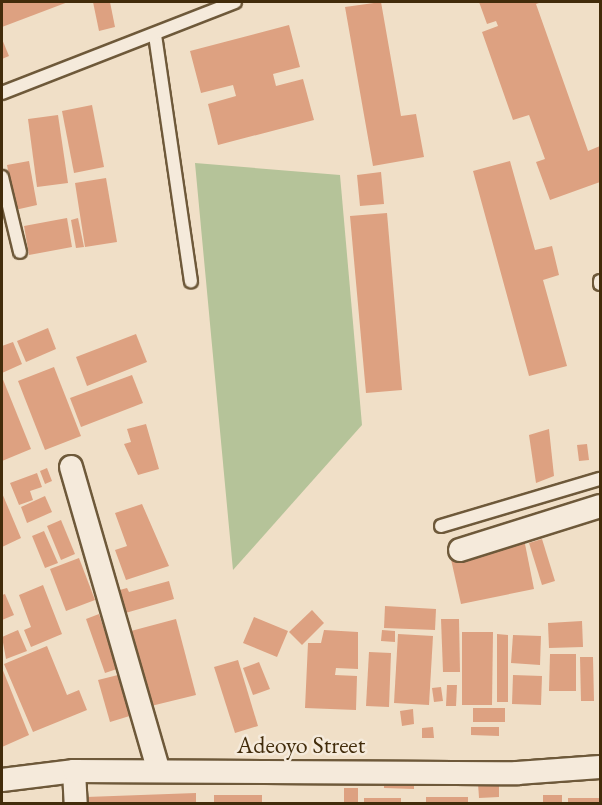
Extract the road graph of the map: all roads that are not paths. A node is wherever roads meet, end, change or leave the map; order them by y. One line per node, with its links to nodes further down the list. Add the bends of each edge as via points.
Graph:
1 (236, 2): 2 (lane)
2 (155, 35): 3 (lane); 6 (lane)
3 (2, 93)
4 (2, 177): 5 (lane)
5 (20, 252)
6 (191, 281)
7 (71, 467): 13 (street)
8 (600, 479): 10 (lane)
9 (600, 506): 11 (street)
10 (441, 526)
11 (460, 550)
12 (600, 766): 13 (street, Adeoyo Street, via 518,773)
13 (158, 769): 14 (street, Adeoyo Street)
14 (74, 771): 15 (street, Adeoyo Street); 16 (street)
15 (2, 780)
16 (76, 804)

